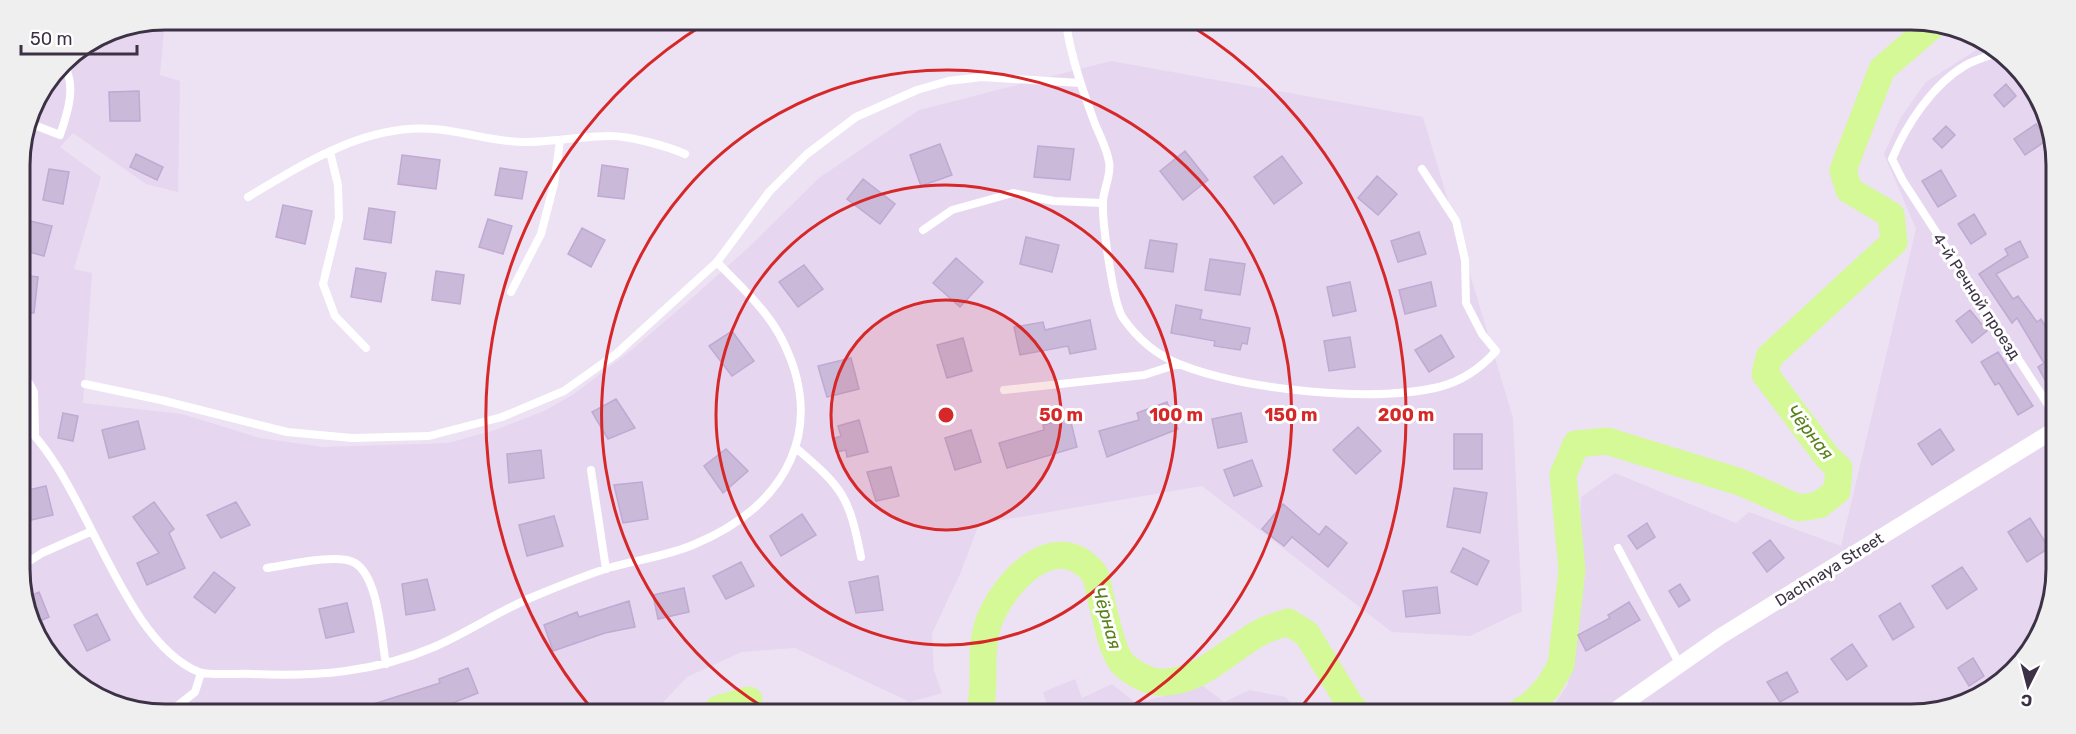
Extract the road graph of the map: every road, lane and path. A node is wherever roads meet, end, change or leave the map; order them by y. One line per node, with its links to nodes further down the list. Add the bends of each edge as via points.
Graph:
1 (1068, 30): 4 (lane)
2 (1990, 56): 20 (lane, 4-й Речной проезд, via 1965,65 1935,91 1901,137 1892,159)
3 (67, 72): 5 (lane, via 71,83 60,135)
4 (1080, 83): 11 (lane, via 1110,164); 13 (lane, via 982,77 948,81 856,117 807,154 769,192)
5 (36, 126)
6 (560, 141): 7 (lane, via 519,142 409,129 376,133); 8 (lane, via 612,136); 14 (lane, via 541,234)
7 (330, 152): 10 (lane); 15 (lane, via 338,185 339,218 323,284 335,316)
8 (686, 154)
9 (1422, 169): 16 (lane, via 1456,221 1466,260 1466,303 1496,351 1484,364 1439,387 1368,393 1288,390)
10 (248, 197)
11 (1103, 203): 12 (lane, via 1054,201 1013,193 952,210); 16 (lane, via 1121,317 1149,347)
12 (924, 230)
13 (717, 262): 17 (lane, via 616,354 564,391 501,417 429,436 352,438 287,432); 24 (lane, via 764,311 780,336 799,387)
14 (511, 292)
15 (366, 348)
16 (1178, 364): 19 (lane, via 1144,375)
17 (85, 384)
18 (30, 385): 22 (lane, via 34,392)
19 (1004, 390)
20 (2046, 402)
21 (30, 430): 22 (lane)
22 (35, 434): 26 (lane)
23 (2046, 435): 33 (street, Dachnaya Street, via 1720,636)
24 (796, 448): 28 (lane, via 834,480 854,524); 31 (lane, via 783,477 762,504 733,526 692,546)
25 (591, 470): 31 (lane)
26 (92, 531): 29 (lane); 34 (lane, via 153,635)
27 (1618, 548): 33 (lane)
28 (861, 556)
29 (30, 561)
30 (267, 568): 32 (lane, via 329,559 354,562 370,579)
31 (606, 569): 32 (lane, via 533,597 434,647)
32 (386, 664): 34 (lane, via 333,674 290,676)
33 (1680, 665): 36 (street, Dachnaya Street)
34 (201, 672): 35 (lane, via 195,692)
35 (180, 704)
36 (1624, 704)

